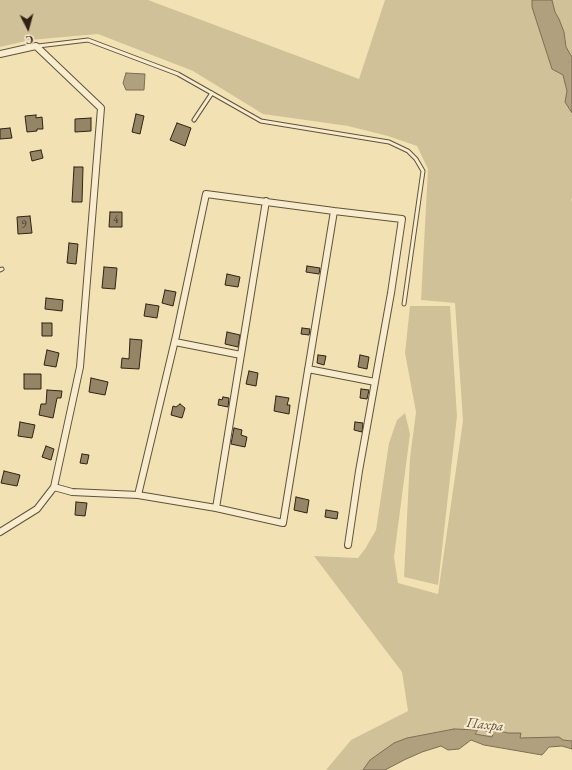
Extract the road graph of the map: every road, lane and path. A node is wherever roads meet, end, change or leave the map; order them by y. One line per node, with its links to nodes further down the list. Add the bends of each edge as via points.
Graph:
1 (36, 46): 2 (street); 3 (lane, via 88,40 178,74); 12 (street, via 101,108 80,367)
2 (0, 54)
3 (212, 94): 4 (lane); 7 (lane, via 261,121 389,142 408,151 416,159 423,171)
4 (194, 120)
5 (266, 201): 6 (street); 8 (street, via 206,194); 9 (street)
6 (334, 211): 10 (street); 11 (street, via 402,219)
7 (404, 304)
8 (174, 342): 9 (street); 13 (street)
9 (241, 355): 14 (street)
10 (308, 369): 11 (street); 14 (street, via 283,523)
11 (374, 382): 16 (street)
12 (54, 488): 13 (street, via 72,492); 15 (street, via 37,509)
13 (138, 495): 14 (street)
14 (216, 508)
15 (0, 532)
16 (348, 545)

